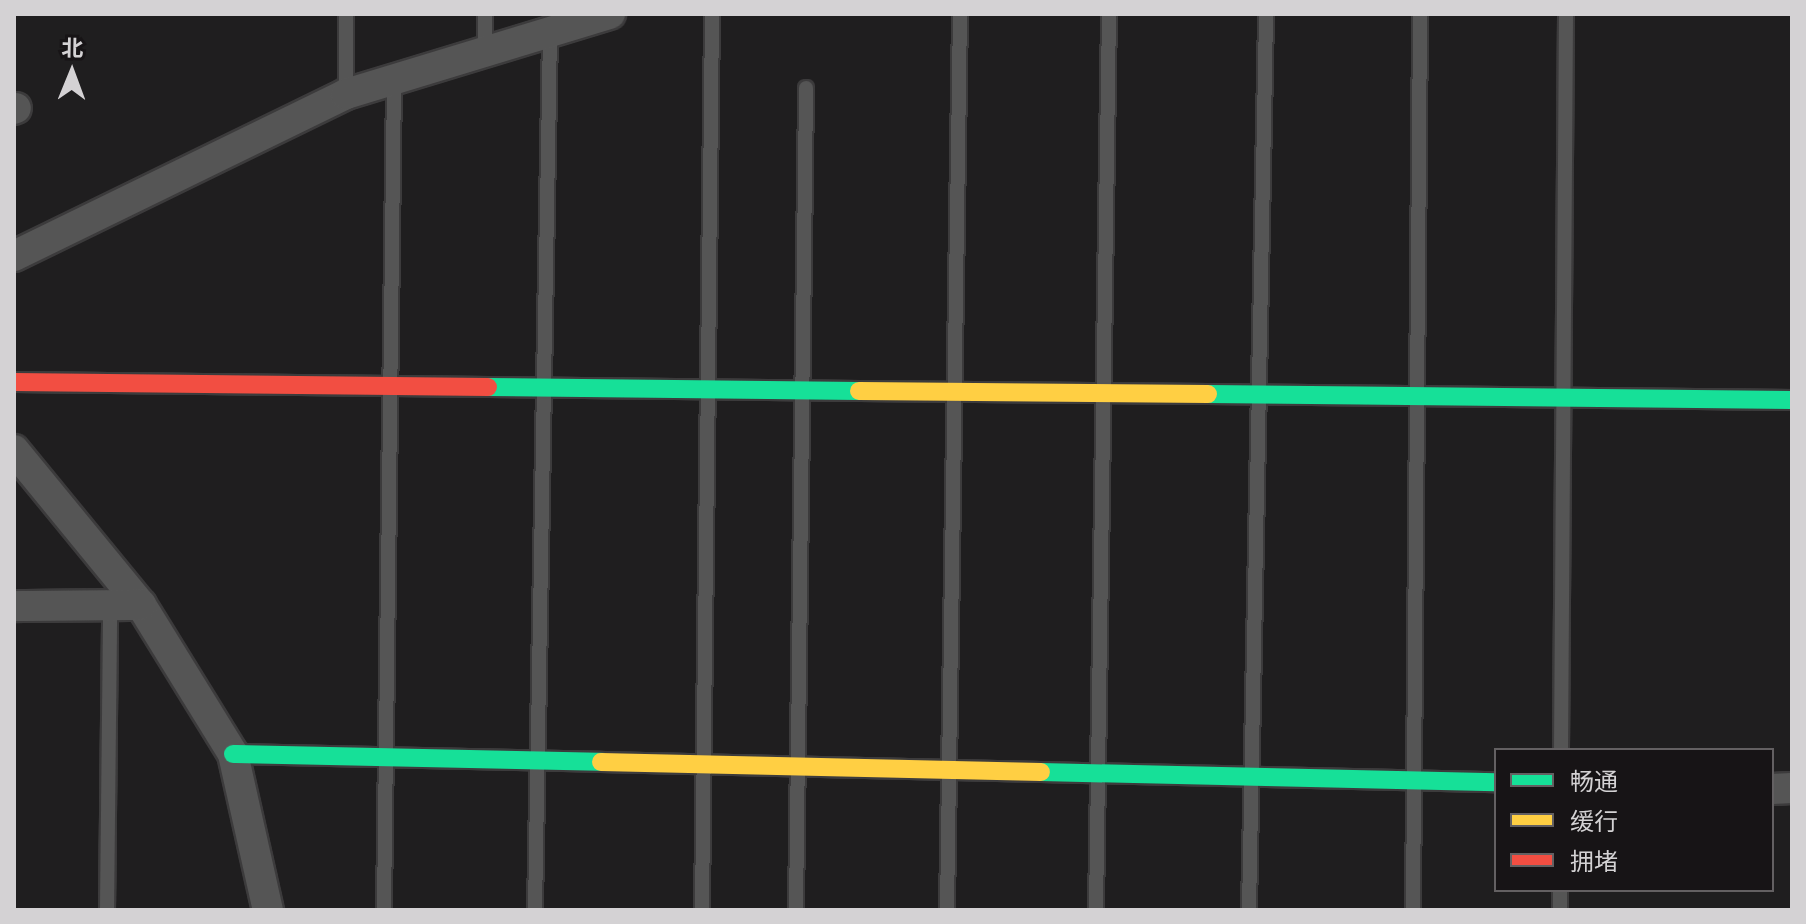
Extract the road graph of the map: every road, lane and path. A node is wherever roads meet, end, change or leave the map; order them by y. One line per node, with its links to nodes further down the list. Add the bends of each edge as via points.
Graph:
1 (346, 14): 14 (lane)
2 (485, 14): 11 (lane)
3 (712, 14): 20 (lane)
4 (960, 14): 21 (lane)
5 (1109, 14): 22 (lane)
6 (1266, 14): 23 (lane)
7 (1420, 14): 24 (lane)
8 (1566, 14): 25 (lane)
9 (599, 15): 10 (street)
10 (550, 30): 11 (street); 18 (lane)
11 (485, 49): 12 (street)
12 (394, 78): 14 (street); 17 (lane)
13 (806, 88): 19 (lane)
14 (346, 94): 15 (street)
15 (14, 256)
16 (14, 382): 17 (street)
17 (390, 389): 18 (street); 33 (lane)
18 (545, 391): 20 (street); 34 (lane)
19 (802, 393): 20 (street); 21 (street); 36 (lane)
20 (703, 394): 35 (lane)
21 (954, 394): 22 (street); 37 (lane)
22 (1103, 395): 23 (street); 38 (lane)
23 (1258, 396): 24 (street); 39 (lane)
24 (1417, 398): 25 (street); 40 (lane)
25 (1564, 399): 26 (street); 31 (lane)
26 (1792, 400)
27 (14, 450): 29 (street)
28 (110, 605): 29 (street); 30 (street); 42 (lane)
29 (141, 605): 32 (street)
30 (14, 606)
31 (1561, 748)
32 (233, 754): 33 (street); 43 (street)
33 (386, 757): 34 (street); 44 (lane)
34 (536, 760): 35 (street); 45 (lane)
35 (704, 763): 36 (street); 46 (lane)
36 (798, 764): 37 (street); 47 (lane)
37 (949, 768): 38 (street); 48 (lane)
38 (1098, 772): 39 (street); 49 (lane)
39 (1251, 776): 40 (street); 50 (lane)
40 (1414, 780): 41 (street); 51 (lane)
41 (1494, 782)
42 (107, 910)
43 (268, 910)
44 (384, 910)
45 (535, 910)
46 (702, 910)
47 (796, 910)
48 (947, 910)
49 (1096, 910)
50 (1249, 910)
51 (1413, 910)

